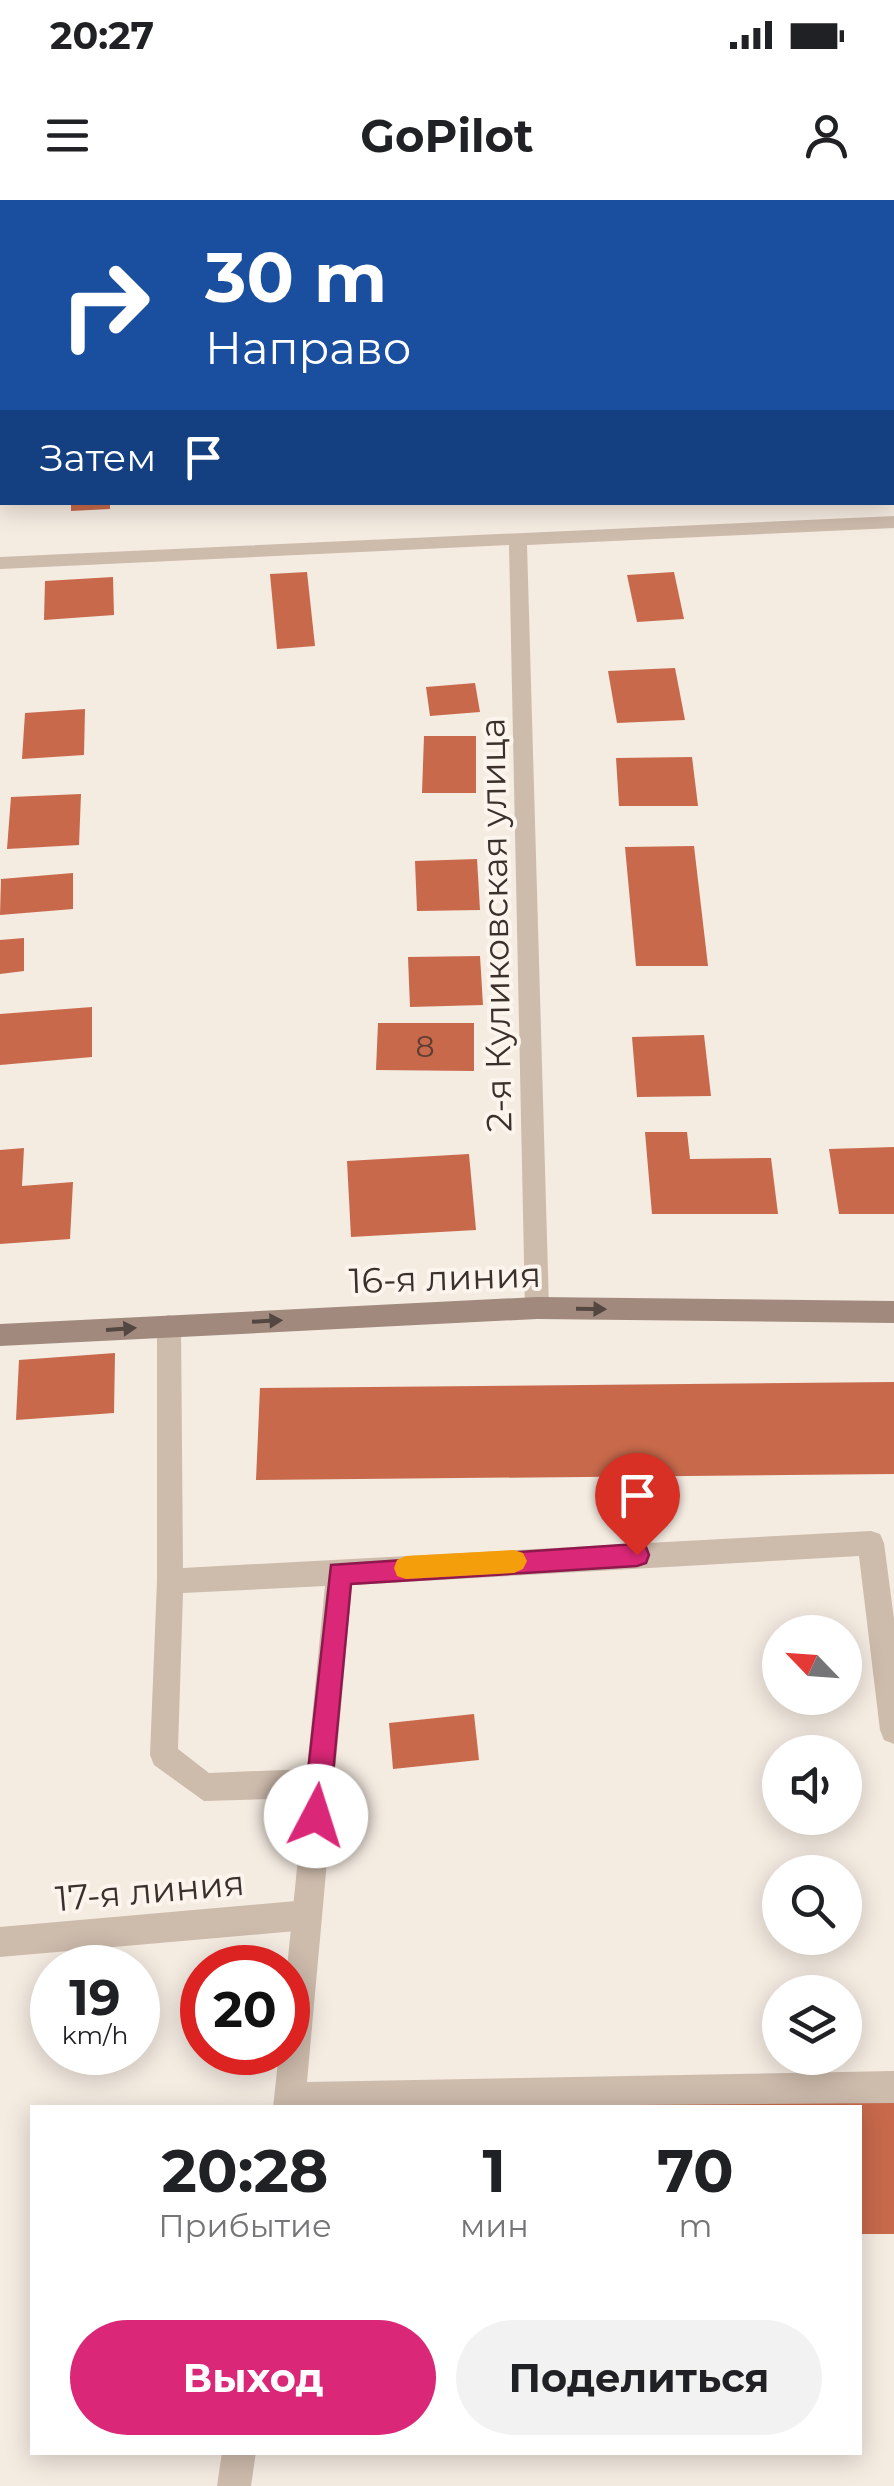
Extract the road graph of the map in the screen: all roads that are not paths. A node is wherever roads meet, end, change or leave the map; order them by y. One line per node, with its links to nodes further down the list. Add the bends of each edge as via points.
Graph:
1 (894, 522): 2 (street)
2 (518, 540): 3 (street); 4 (street, 2-я Куликовская улица)
3 (0, 563)
4 (537, 1308): 5 (street, 16-я линия, one-way to 5); 6 (street, 16-я линия, one-way to 4)
5 (894, 1312)
6 (169, 1326): 7 (street, 16-я линия, one-way to 6); 9 (street)
7 (0, 1336)
8 (340, 1573): 9 (street); 10 (street, via 871,1543); 11 (street)
9 (170, 1581): 11 (street, via 164,1755 204,1788)
10 (894, 1730)
11 (319, 1783): 12 (street)
12 (307, 1915): 13 (street, 17-я линия); 15 (street)
13 (0, 1942)
14 (894, 2086): 15 (street)
15 (290, 2103)
16 (239, 2455): 17 (street)
17 (234, 2486)

